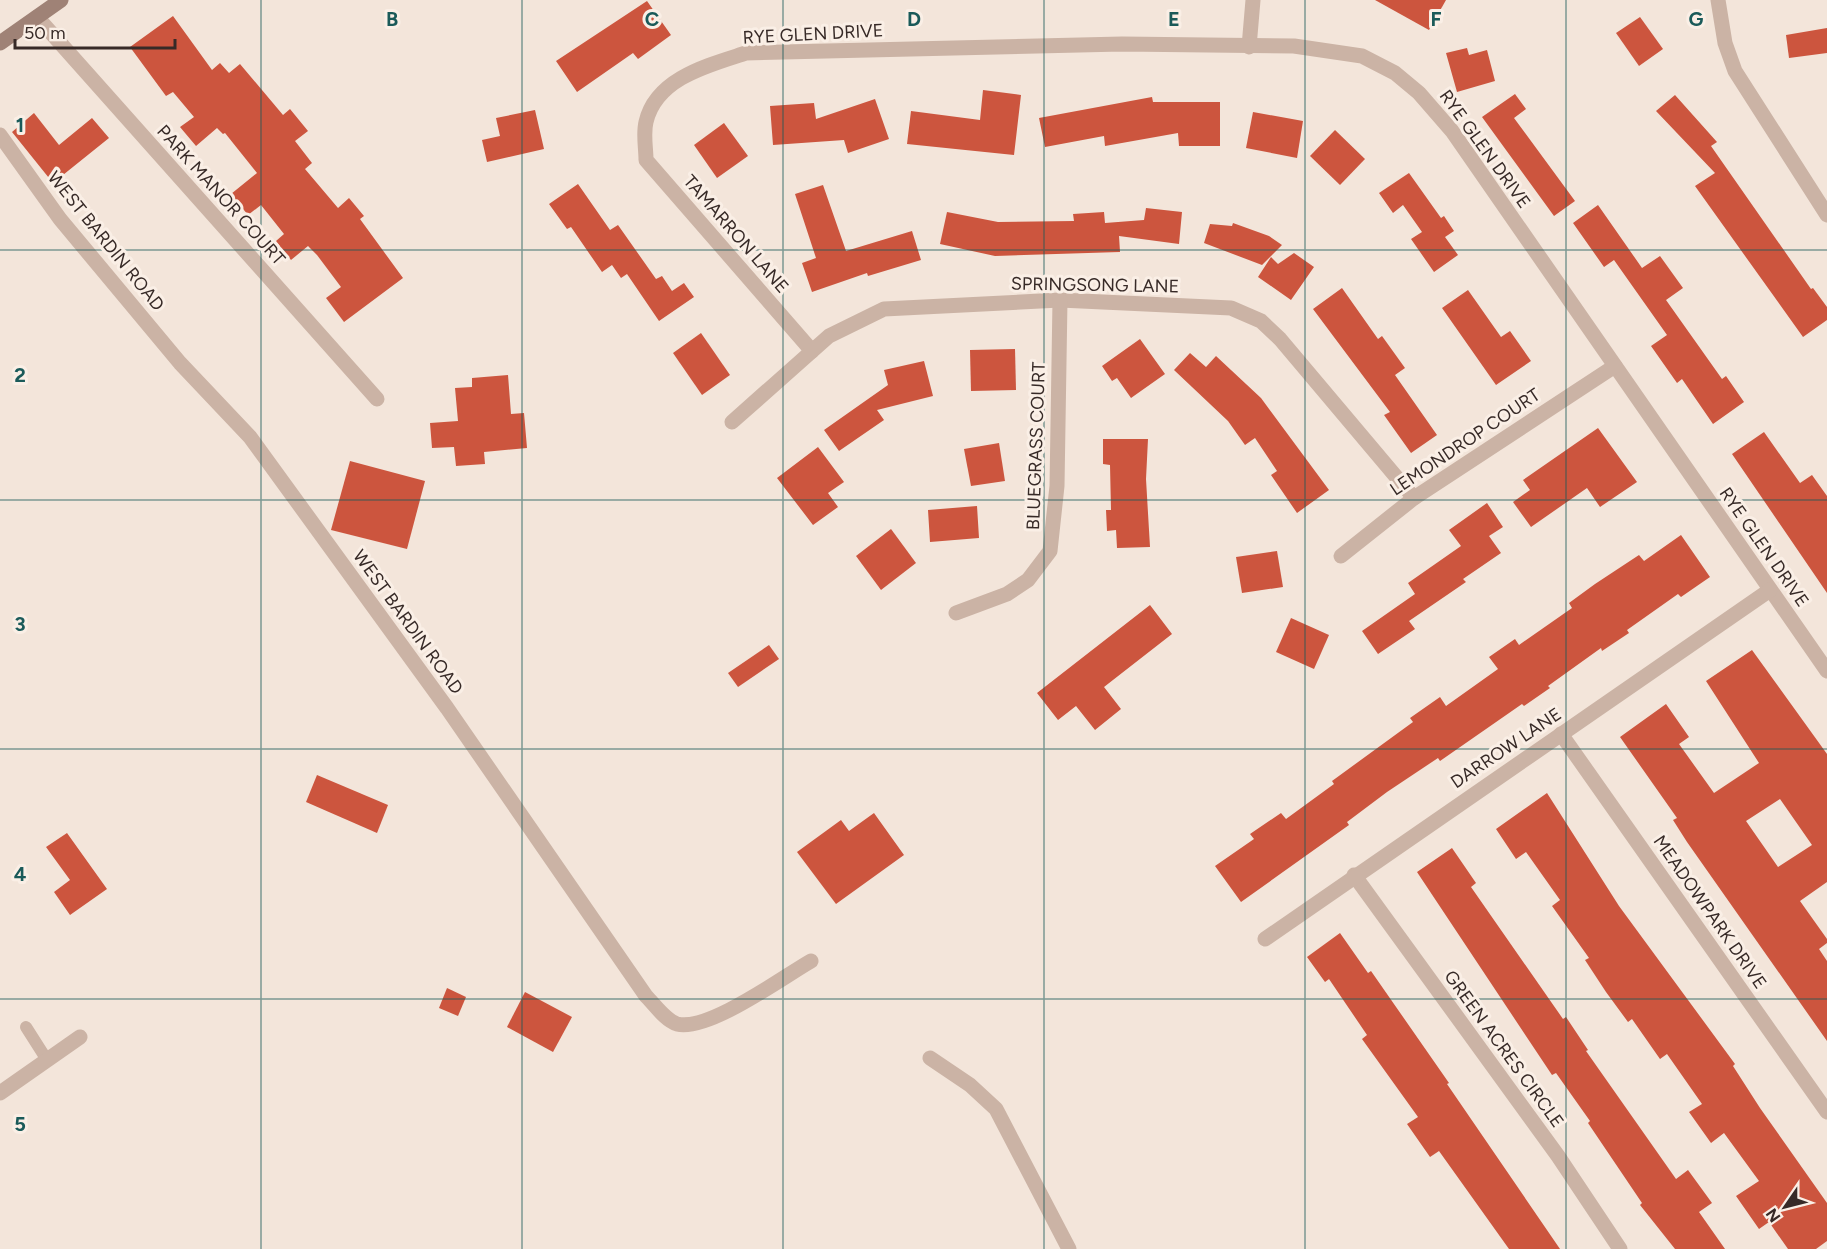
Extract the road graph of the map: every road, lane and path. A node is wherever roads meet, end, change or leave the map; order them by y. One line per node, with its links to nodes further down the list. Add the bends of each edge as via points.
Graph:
1 (61, 0): 4 (main road)
2 (1253, 0): 6 (street)
3 (1718, 0): 9 (street, via 1725,43 1735,71)
4 (37, 17): 5 (main road); 13 (street, PARK MANOR COURT)
5 (0, 44)
6 (1249, 47): 8 (street, RYE GLEN DRIVE, via 1122,45 746,53 696,69 669,88 655,103 646,122); 12 (street, RYE GLEN DRIVE, via 1294,46 1362,56 1395,73 1419,93 1452,131)
7 (0, 135): 23 (street, WEST BARDIN ROAD, via 60,219 180,363 250,438 447,708 646,996 667,1018 678,1024 694,1024 723,1014)
8 (645, 137): 11 (street, TAMARRON LANE, via 646,160)
9 (1827, 215)
10 (1060, 300): 11 (street, SPRINGSONG LANE, via 884,309 830,336); 15 (street, SPRINGSONG LANE, via 1231,308 1261,321); 18 (street, BLUEGRASS COURT, via 1057,486 1050,551 1028,580 1007,594)
11 (812, 351): 14 (street, SPRINGSONG LANE)
12 (1615, 366): 15 (street, LEMONDROP COURT); 17 (street, RYE GLEN DRIVE)
13 (377, 399)
14 (732, 422)
15 (1414, 498): 16 (street, LEMONDROP COURT)
16 (1341, 556)
17 (1770, 590): 19 (street, RYE GLEN DRIVE); 20 (street, DARROW LANE)
18 (956, 613)
19 (1827, 671)
20 (1561, 734): 21 (street, DARROW LANE); 29 (street, MEADOWPARK DRIVE)
21 (1354, 875): 22 (street, DARROW LANE); 31 (street, GREEN ACRES CIRCLE, via 1558,1156)
22 (1264, 939)
23 (811, 961)
24 (26, 1027): 27 (lane)
25 (80, 1037): 27 (street)
26 (930, 1058): 30 (street, via 970,1085 996,1109)
27 (47, 1060): 28 (street)
28 (0, 1093)
29 (1827, 1112)
30 (1070, 1249)
31 (1620, 1249)

